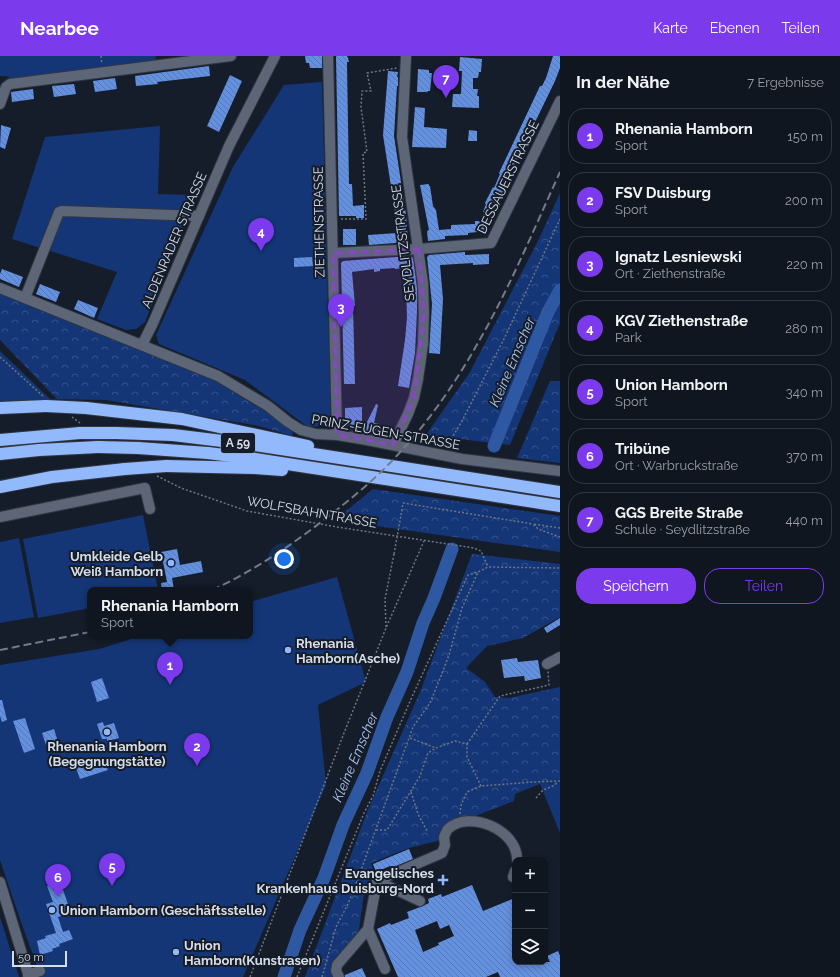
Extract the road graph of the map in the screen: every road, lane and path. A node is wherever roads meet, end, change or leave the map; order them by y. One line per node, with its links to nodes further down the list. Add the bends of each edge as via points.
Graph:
1 (232, 56): 4 (street)
2 (328, 56): 10 (street, ZIETHENSTRASSE)
3 (406, 56): 6 (street, SEYDLITZSTRASSE)
4 (216, 57): 8 (street, via 10,84 6,87)
5 (277, 57): 9 (street, ALDENRADER STRASSE, via 229,146)
6 (405, 67): 10 (path, via 367,73 371,91 362,91 361,107 367,152 363,153 366,219); 12 (street, SEYDLITZSTRASSE, via 402,137)
7 (560, 101): 12 (street, DESSAUERSTRASSE, via 491,243)
8 (0, 104)
9 (199, 216): 15 (street, via 59,212); 16 (street, ALDENRADER STRASSE)
10 (332, 220): 13 (street, ZIETHENSTRASSE)
11 (560, 220): 26 (path, via 507,334 447,445)
12 (419, 249): 13 (street); 24 (street, SEYDLITZSTRASSE, via 423,283 423,344 414,398)
13 (333, 253): 22 (street, ZIETHENSTRASSE)
14 (0, 288): 15 (street, PRINZ-EUGEN-STRASSE)
15 (25, 298): 16 (street, PRINZ-EUGEN-STRASSE)
16 (142, 344): 22 (street, PRINZ-EUGEN-STRASSE, via 218,376 268,406 301,430)
17 (0, 357): 18 (path)
18 (46, 402): 19 (highway); 27 (highway, bridge, via 182,419 298,443)
19 (0, 408)
20 (69, 415): 21 (path)
21 (81, 429): 23 (highway, A 59); 27 (highway, A 59, bridge, via 209,439)
22 (337, 435): 24 (street, PRINZ-EUGEN-STRASSE)
23 (0, 440)
24 (393, 445): 26 (street, PRINZ-EUGEN-STRASSE)
25 (0, 454): 29 (highway, A 59, bridge, via 98,447 138,448 208,453)
26 (444, 456): 28 (street, PRINZ-EUGEN-STRASSE)
27 (359, 461): 32 (highway, A 59)
28 (560, 471)
29 (347, 473): 31 (highway, bridge, via 166,466 67,475); 33 (highway, A 59)
30 (151, 474): 39 (path, WOLFSBAHNTRASSE, via 181,488 247,511)
31 (0, 487)
32 (560, 492)
33 (560, 506)
34 (150, 509): 35 (street, via 145,488)
35 (0, 517)
36 (533, 524): 37 (path); 38 (path, via 538,529); 43 (path, bridge, via 403,503 385,599)
37 (560, 528)
38 (560, 537)
39 (425, 540): 40 (path, WOLFSBAHNTRASSE, via 481,551); 43 (path)
40 (488, 567): 41 (path); 42 (path)
41 (560, 568)
42 (478, 572): 46 (path, via 462,608 433,697 416,721); 65 (path, via 468,575 443,627 380,771)
43 (386, 628): 64 (path)
44 (560, 657): 45 (street)
45 (547, 664): 47 (path, via 549,685 500,696)
46 (410, 738): 48 (path); 54 (path)
47 (467, 744): 48 (path, via 455,742); 50 (path, via 468,757)
48 (436, 748): 51 (path, via 428,754)
49 (559, 781): 50 (path); 52 (path, via 543,790)
50 (481, 786): 53 (path, via 467,792 461,805)
51 (411, 792): 54 (path, via 387,830); 55 (path)
52 (536, 798)
53 (460, 823): 56 (street, via 475,821 504,833 513,842); 57 (street, via 448,829 442,853)
54 (376, 830): 66 (path, via 348,904 336,927)
55 (427, 831)
56 (517, 857)
57 (377, 881): 59 (street); 60 (street)
58 (0, 882): 63 (street)
59 (420, 901)
60 (368, 928): 61 (street); 67 (street, via 337,965)
61 (385, 969)
62 (40, 972): 63 (street)
63 (29, 976)
64 (250, 977)
65 (297, 977)
66 (322, 977)
67 (339, 977)

